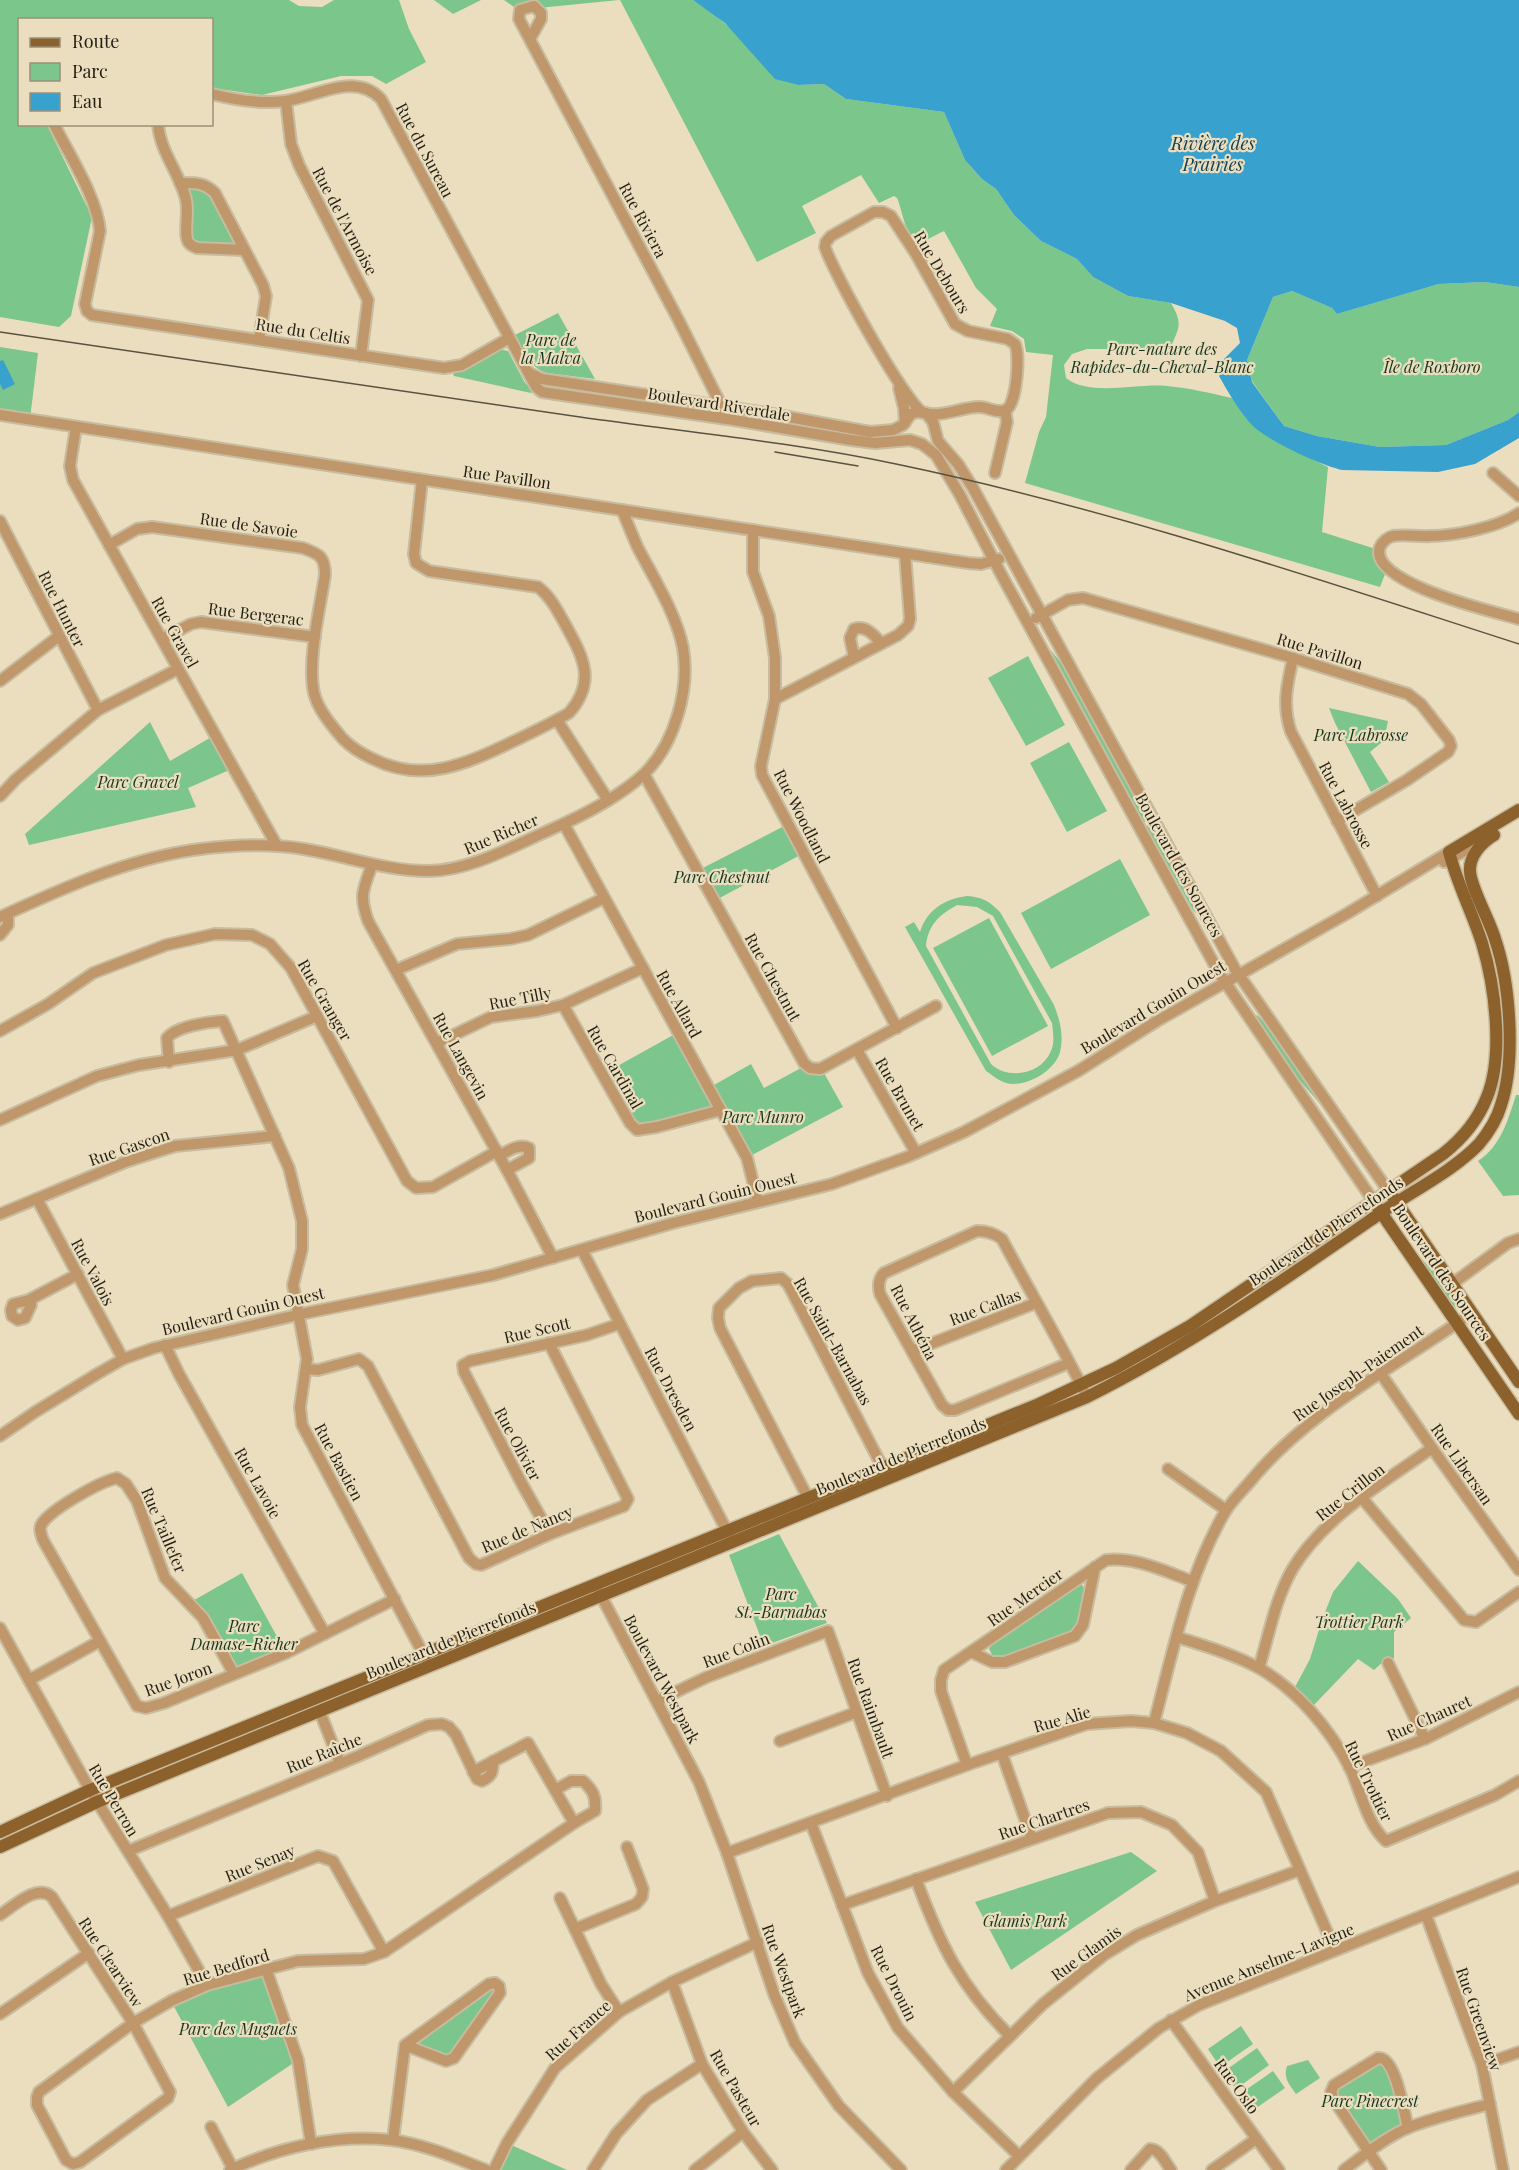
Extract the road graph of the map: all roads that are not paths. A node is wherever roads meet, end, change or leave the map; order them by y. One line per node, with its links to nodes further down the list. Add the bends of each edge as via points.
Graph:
1 (531, 39): 13 (street, Rue Riviera)
2 (213, 94): 3 (street, Rue du Sureau, via 255,102)
3 (286, 101): 8 (street, Rue du Sureau, via 333,88 360,87 381,99); 10 (street, Rue de l'Armoise, via 291,144 299,165 368,300)
4 (55, 126): 9 (street, Rue du Celtis, via 99,218 87,311 92,315)
5 (158, 126): 6 (street)
6 (180, 183): 7 (street, via 209,186); 7 (street, via 188,212 190,245)
7 (244, 250): 9 (street, via 266,296)
8 (509, 338): 10 (street, Rue du Celtis, via 451,368); 11 (street, Boulevard Riverdale)
9 (259, 340): 10 (street, Rue du Celtis)
10 (362, 356)
11 (529, 373): 13 (street, Boulevard Riverdale, via 542,379); 18 (street, Boulevard Riverdale, via 542,392)
12 (898, 383): 15 (street, Rue Debours, via 826,244 834,234 874,212 891,216 955,324 1015,344 1018,356 1014,396); 16 (street); 19 (street)
13 (721, 406): 18 (street); 19 (street, Boulevard Riverdale, via 870,432 893,430)
14 (968, 409): 15 (street); 16 (street); 21 (street)
15 (1005, 410): 24 (street, via 1007,424)
16 (924, 413): 19 (street, via 911,414); 21 (street, via 932,419)
17 (0, 415): 20 (street, Rue Pavillon)
18 (719, 418): 22 (street, Boulevard Riverdale, via 859,441)
19 (905, 422): 22 (street, via 905,432)
20 (76, 427): 25 (street, Rue Pavillon); 31 (street, Rue Gravel, via 70,466 73,480)
21 (934, 429): 22 (street, via 928,439); 33 (street, Boulevard des Sources, via 938,441 966,477)
22 (915, 441): 34 (street, Boulevard des Sources, via 942,463)
23 (1493, 472): 26 (street)
24 (995, 473)
25 (422, 480): 27 (street, Rue Pavillon); 48 (street, Rue de Savoie, via 414,554 420,567 538,587 555,606 582,655 586,672 579,701)
26 (1519, 496)
27 (622, 510): 30 (street, Rue Pavillon); 49 (street, Rue Richer, via 667,602 683,646 682,701 674,728)
28 (1519, 513): 36 (street, via 1481,528 1434,536 1392,536 1379,550 1387,569 1402,579 1443,597)
29 (0, 521): 38 (street, Rue Hunter)
30 (753, 530): 32 (street, Rue Pavillon); 46 (street, Rue Woodland, via 752,564 769,616)
31 (109, 545): 39 (street, Rue de Savoie, via 137,528 152,526 303,548 319,554 325,575); 40 (street, Rue Gravel)
32 (905, 554): 34 (street, Rue Pavillon, via 973,563); 41 (street, via 910,619 898,635)
33 (1007, 554): 34 (street, Rue Pavillon); 35 (street, Boulevard des Sources)
34 (995, 561): 37 (street, Boulevard des Sources)
35 (1042, 615): 37 (street, Rue Pavillon); 43 (street, Rue Pavillon, via 1068,600 1083,598); 66 (street, Boulevard des Sources)
36 (1519, 619)
37 (1027, 622): 67 (street, Boulevard des Sources)
38 (59, 636): 45 (street); 47 (street, Rue Hunter)
39 (315, 637): 40 (street, Rue Bergerac, via 201,622); 48 (street, Rue de Savoie, via 314,693 323,713 357,752 385,765 405,771 454,767)
40 (162, 639): 44 (street, Rue Gravel)
41 (881, 643): 42 (street); 42 (street, via 868,630 854,629 850,638)
42 (855, 657): 46 (street)
43 (1293, 658): 54 (street, Rue Labrosse, via 1285,696 1286,719); 54 (street, Rue Pavillon, via 1408,694 1421,704 1449,740 1448,752)
44 (178, 669): 47 (street); 57 (street, Rue Gravel)
45 (0, 681)
46 (775, 699): 73 (street, Rue Woodland, via 762,775)
47 (98, 710): 50 (street)
48 (557, 720): 51 (street)
49 (644, 774): 51 (street, Rue Richer); 77 (street, Rue Chestnut, via 804,1063 820,1069)
50 (0, 796)
51 (608, 800): 55 (street, Rue Richer)
52 (1519, 810): 58 (main road, Boulevard Gouin Ouest)
53 (1519, 819): 56 (main road, Boulevard Gouin Ouest)
54 (1337, 821): 60 (street, Rue Labrosse)
55 (564, 824): 59 (street, Rue Richer, via 464,866 430,871); 61 (street, Rue Allard)
56 (1484, 840): 58 (street, Boulevard Gouin Ouest); 71 (main road, Boulevard de Pierrefonds, via 1470,872 1496,940)
57 (277, 846): 59 (street, Rue Richer); 62 (street, Rue Richer, via 193,850 164,856 64,888)
58 (1450, 856): 60 (street, Boulevard Gouin Ouest, via 1422,867); 72 (main road, Boulevard de Pierrefonds, via 1485,953)
59 (372, 865): 65 (street, Rue Langevin, via 362,893 363,905)
60 (1377, 896): 66 (street, Boulevard Gouin Ouest)
61 (604, 898): 64 (street, Rue Allard); 65 (street, via 528,935 457,944)
62 (4, 915): 63 (street, Rue Richer, via 8,925)
63 (0, 935)
64 (643, 968): 68 (street, Rue Tilly); 79 (street, Rue Allard)
65 (396, 970): 75 (street, Rue Langevin)
66 (1239, 975): 67 (street, Boulevard Gouin Ouest); 85 (street, Boulevard des Sources)
67 (1226, 982): 82 (street, Boulevard Gouin Ouest, via 1078,1071); 89 (street, Boulevard des Sources)
68 (563, 1005): 75 (street, Rue Tilly, via 491,1017); 79 (street, Rue Cardinal, via 637,1130)
69 (936, 1006): 73 (street, Rue Chestnut)
70 (317, 1016): 74 (street, Rue Granger, via 291,968 270,944 252,935 215,934 166,945 93,973); 76 (street); 83 (street, Rue Granger, via 407,1181 416,1188 433,1187)
71 (1514, 1025): 72 (street); 88 (main road, Boulevard de Pierrefonds, via 1506,1088 1490,1128 1461,1159)
72 (1495, 1026): 85 (main road, Boulevard de Pierrefonds, via 1493,1078 1478,1115 1450,1149)
73 (897, 1028): 77 (street, Rue Chestnut)
74 (0, 1031)
75 (436, 1044): 83 (street, Rue Langevin)
76 (237, 1050): 78 (street); 78 (street, Rue Bastien, via 223,1021 207,1022 171,1033 167,1038); 81 (street, Rue Bastien)
77 (857, 1050): 82 (street, Rue Brunet)
78 (169, 1062): 80 (street, via 97,1076)
79 (720, 1110): 87 (street, Rue Allard, via 749,1162)
80 (0, 1120)
81 (275, 1136): 86 (street, Rue Gascon, via 175,1146); 99 (street, Rue Bastien, via 289,1168 302,1221 302,1249 293,1285)
82 (916, 1153): 87 (street, Boulevard Gouin Ouest, via 840,1182)
83 (498, 1154): 84 (street, Rue Langevin); 84 (street, via 518,1146 529,1148 529,1158)
84 (507, 1170): 93 (street, Rue Langevin)
85 (1389, 1192): 88 (main road, Boulevard des Sources); 89 (main road, Boulevard de Pierrefonds)
86 (37, 1199): 90 (street, Rue Gascon); 94 (street, Rue Valois)
87 (758, 1202): 92 (street, Boulevard Gouin Ouest)
88 (1396, 1203): 89 (main road, Boulevard de Pierrefonds); 95 (main road, Boulevard des Sources)
89 (1378, 1207): 100 (main road, Boulevard des Sources); 111 (main road, Boulevard de Pierrefonds, via 1145,1353); 112 (main road, Boulevard de Pierrefonds, via 1198,1336)
90 (0, 1214)
91 (1519, 1239): 95 (street)
92 (582, 1250): 93 (street, Boulevard Gouin Ouest); 101 (street, Rue Dresden)
93 (553, 1258): 99 (street, Boulevard Gouin Ouest, via 493,1275)
94 (78, 1274): 96 (street); 105 (street, Rue Valois)
95 (1452, 1284): 98 (main road, Boulevard des Sources)
96 (31, 1299)
97 (1036, 1303): 104 (street, Rue Callas); 104 (street, Rue Athéna, via 1002,1239 995,1233 976,1231 880,1276 880,1294); 106 (street, Rue Athéna)
98 (1472, 1313): 100 (street, Rue Joseph-Paiement); 110 (main road, Boulevard des Sources)
99 (299, 1315): 103 (street, Boulevard Gouin Ouest); 108 (street, Rue Bastien)
100 (1457, 1323): 109 (street, Rue Joseph-Paiement); 113 (main road, Boulevard des Sources)
101 (619, 1324): 102 (street, Rue Scott); 122 (street, Rue Dresden)
102 (549, 1343): 107 (street, Rue Scott); 123 (street, Rue de Nancy, via 628,1499 624,1506)
103 (165, 1345): 105 (street, Boulevard Gouin Ouest); 133 (street, Rue Lavoie)
104 (912, 1351): 106 (street, Rue Athéna, via 942,1405 951,1411)
105 (123, 1359): 114 (street, Boulevard Gouin Ouest)
106 (1070, 1363): 111 (street, Rue Athéna)
107 (463, 1365): 123 (street, Rue Olivier)
108 (306, 1370): 123 (street, Rue de Nancy, via 358,1359 369,1366 473,1562 484,1564); 130 (street, Rue Bastien, via 300,1407 304,1428)
109 (1381, 1374): 115 (street, Rue Libersan); 120 (street, Rue Joseph-Paiement, via 1290,1439)
110 (1519, 1382)
111 (1081, 1385): 112 (street, Rue Athéna); 117 (main road, Boulevard de Pierrefonds)
112 (1087, 1398): 117 (main road, Boulevard de Pierrefonds)
113 (1519, 1414)
114 (0, 1436)
115 (1431, 1448): 119 (street, Rue Crillon); 126 (street, Rue Libersan)
116 (1168, 1469): 120 (street)
117 (886, 1474): 118 (main road, Boulevard de Pierrefonds); 118 (street, Rue Saint-Barnabas, via 788,1284 781,1278 752,1281 719,1308 720,1328); 124 (main road, Boulevard de Pierrefonds)
118 (808, 1498): 122 (main road, Boulevard de Pierrefonds)
119 (1362, 1498): 129 (street, via 1464,1620 1476,1622); 140 (street, Rue Crillon, via 1337,1517 1292,1570 1277,1605)
120 (1226, 1510): 127 (street, Rue Joseph-Paiement)
121 (40, 1530): 135 (street, Rue Joron); 141 (street, Rue Taillefer, via 42,1523 64,1506 106,1481 117,1478 126,1484 142,1511 165,1578 203,1618)
122 (727, 1531): 124 (street, Rue Dresden); 128 (main road, Boulevard de Pierrefonds)
123 (550, 1534)
124 (733, 1543): 128 (main road, Boulevard de Pierrefonds)
125 (1095, 1567): 127 (street, Rue Mercier, via 1106,1560 1123,1559); 136 (street, Rue Mercier); 136 (street, via 1083,1625 1075,1636 1005,1662 992,1662)
126 (1519, 1570)
127 (1192, 1581): 134 (street, Rue Joseph-Paiement)
128 (598, 1591): 137 (main road, Boulevard de Pierrefonds); 139 (main road, Boulevard de Pierrefonds); 144 (street, Boulevard Westpark)
129 (1519, 1592)
130 (395, 1599): 133 (street, Rue Joron); 137 (street, Rue Bastien)
131 (0, 1628): 142 (street, Rue Perron)
132 (828, 1630): 144 (street, Rue Colin); 146 (street, Rue Raimbault)
133 (325, 1634): 141 (street, Rue Joron)
134 (1177, 1637): 140 (street, Rue Trottier); 147 (street, Rue Joseph-Paiement)
135 (100, 1641): 141 (street, Rue Joron, via 136,1706 146,1708 164,1703); 142 (street)
136 (971, 1652): 152 (street, Rue Mercier, via 944,1670 940,1690)
137 (424, 1654): 139 (street, Rue Bastien); 156 (main road, Boulevard de Pierrefonds)
138 (1388, 1663): 148 (street)
139 (430, 1666): 145 (main road, Boulevard de Pierrefonds)
140 (1259, 1668): 153 (street, Rue Trottier, via 1286,1687 1323,1724)
141 (234, 1674)
142 (29, 1680): 156 (street, Rue Perron)
143 (1519, 1692): 148 (street, Rue Chauret)
144 (657, 1701): 155 (street, Boulevard Westpark)
145 (320, 1712): 151 (street); 159 (main road, Boulevard de Pierrefonds)
146 (857, 1712): 149 (street); 158 (street, Rue Raimbault)
147 (1154, 1724): 150 (street, Rue Alie, via 1094,1723); 168 (street, Rue Alie, via 1186,1733 1221,1751 1266,1792)
148 (1425, 1739): 153 (street, Rue Chauret)
149 (780, 1741)
150 (1002, 1754): 152 (street, Rue Alie); 163 (street)
151 (340, 1763): 157 (street, Rue Raîche, via 428,1725 442,1724 456,1735 473,1772 528,1743); 166 (street, Rue Raîche)
152 (967, 1765): 158 (street, Rue Alie)
153 (1349, 1767): 154 (street, Rue Trottier, via 1377,1833 1386,1841)
154 (1519, 1781)
155 (701, 1787): 167 (street, Rue Westpark)
156 (90, 1790): 159 (street, Rue Perron); 162 (main road, Boulevard de Pierrefonds)
157 (555, 1790): 160 (street); 160 (street, Rue Bedford, via 571,1781 584,1781 591,1788 596,1797 595,1811)
158 (887, 1796): 161 (street, Rue Alie)
159 (97, 1802): 164 (main road, Boulevard de Pierrefonds); 166 (street, Rue Perron)
160 (574, 1823): 180 (street, Rue Bedford)
161 (812, 1823): 167 (street, Rue Alie); 173 (street, Rue Drouin)
162 (0, 1832)
163 (1032, 1839): 170 (street, Rue Chartres); 172 (street, Rue Chartres, via 1108,1813 1141,1812 1172,1825 1198,1852)
164 (0, 1847)
165 (627, 1847): 177 (street, via 643,1889 642,1897 636,1904)
166 (128, 1851): 176 (street, Rue Perron)
167 (727, 1853): 178 (street, Rue Westpark)
168 (1300, 1870): 172 (street, Rue Glamis); 179 (street, Rue Alie)
169 (1519, 1877): 175 (street, Avenue Anselme-Lavigne)
170 (916, 1879): 173 (street, Rue Chartres); 189 (street, via 955,1967 976,1999)
171 (560, 1898): 177 (street)
172 (1215, 1901): 189 (street, Rue Glamis, via 1137,1935 1104,1956)
173 (842, 1905): 194 (street, Rue Drouin, via 868,1973 898,2028)
174 (0, 1915): 181 (street, Rue Clearview, via 34,1894 47,1893)
175 (1426, 1915): 179 (street, Avenue Anselme-Lavigne); 193 (street, Rue Greenview)
176 (168, 1916): 180 (street, Rue Senay, via 318,1856 333,1861); 184 (street, Rue Perron)
177 (574, 1929): 185 (street)
178 (758, 1942): 183 (street, Rue France); 211 (street, Rue Westpark, via 795,2043 839,2106)
179 (1335, 1950): 187 (street, Avenue Anselme-Lavigne)
180 (384, 1952): 182 (street, Rue Bedford, via 364,1959 298,1961)
181 (89, 1953): 186 (street); 188 (street, Rue Clearview)
182 (266, 1969): 184 (street, Rue Bedford); 202 (street, via 298,2060)
183 (672, 1982): 185 (street, Rue France); 192 (street, Rue Pasteur)
184 (207, 1985): 188 (street, Rue Bedford)
185 (619, 2012): 207 (street, Rue France, via 555,2068)
186 (0, 2013)
187 (1171, 2020): 200 (street, Rue Oslo); 204 (street, Avenue Anselme-Lavigne, via 1095,2079)
188 (133, 2023): 195 (street, Rue Clearview, via 167,2084); 195 (street, Rue Bedford, via 39,2092 37,2105 66,2160 73,2164)
189 (1010, 2036): 194 (street, Rue Glamis)
190 (405, 2045): 190 (street, via 489,1984 499,1986 500,1993 454,2058 446,2061); 201 (street)
191 (1519, 2052): 193 (street)
192 (702, 2064): 199 (street, Rue Pasteur); 208 (street, via 647,2100 616,2134)
193 (1482, 2065): 196 (street, Rue Greenview)
194 (953, 2092): 204 (street, Rue Drouin)
195 (168, 2098)
196 (1490, 2104): 198 (street); 219 (street, Rue Greenview)
197 (211, 2127): 205 (street)
198 (1408, 2128): 203 (street); 203 (street, via 1393,2070 1387,2060 1378,2058 1334,2085 1331,2092)
199 (743, 2132): 209 (street); 210 (street, Rue Pasteur)
200 (1256, 2139): 215 (street); 216 (street, Rue Oslo)
201 (393, 2140): 202 (street); 206 (street, via 445,2153)
202 (311, 2144): 205 (street, via 268,2154)
203 (1368, 2152): 217 (street); 218 (street)
204 (1018, 2155): 212 (street, Avenue Anselme-Lavigne)
205 (232, 2169)
206 (486, 2170)
207 (494, 2170)
208 (593, 2170)
209 (694, 2170)
210 (772, 2170)
211 (901, 2170)
212 (1006, 2170)
213 (1131, 2170): 214 (street, via 1154,2149)
214 (1171, 2170)
215 (1212, 2170)
216 (1279, 2170)
217 (1344, 2170)
218 (1381, 2170)
219 (1503, 2170)

